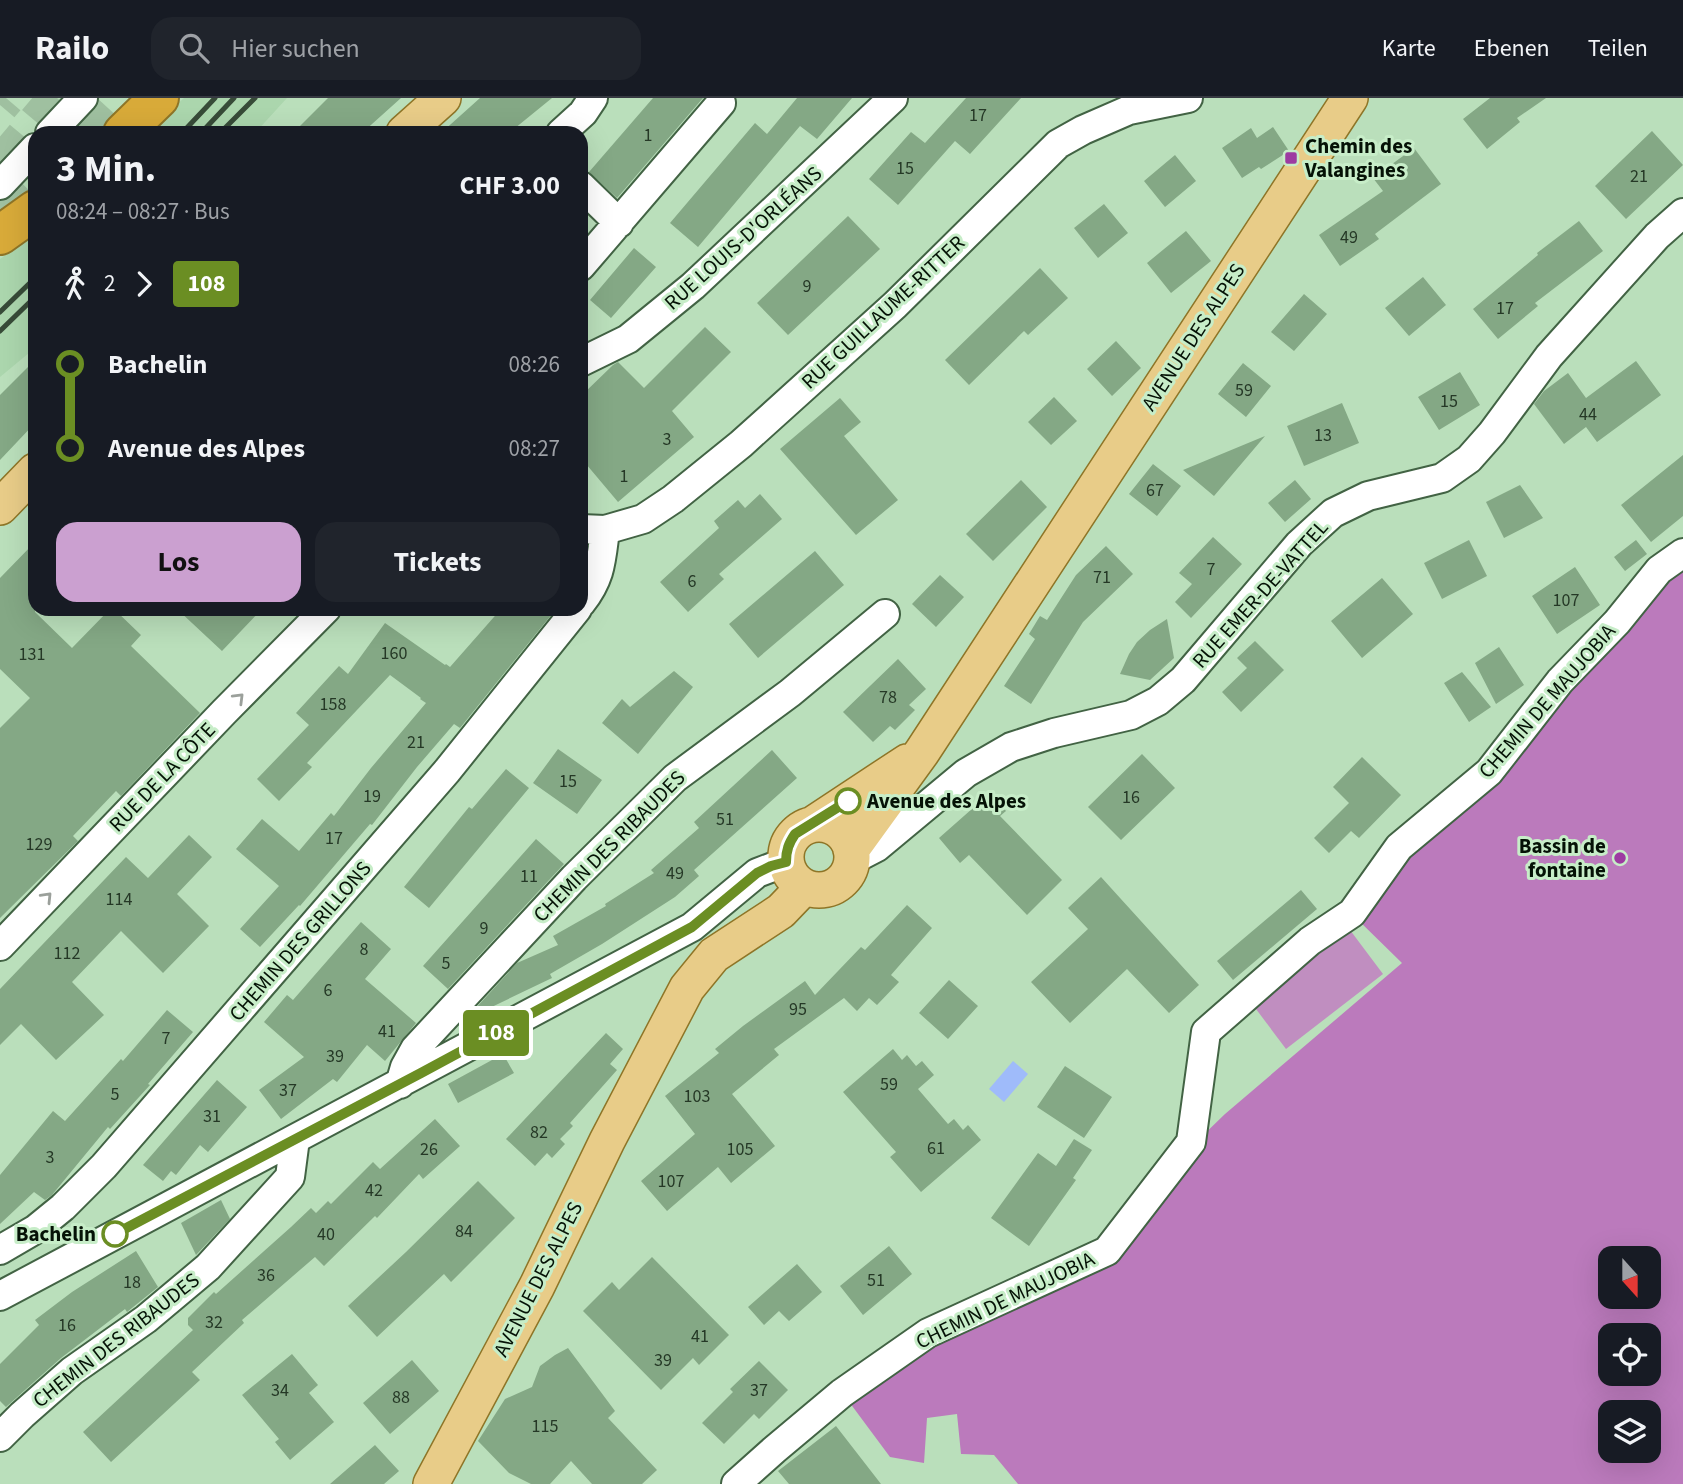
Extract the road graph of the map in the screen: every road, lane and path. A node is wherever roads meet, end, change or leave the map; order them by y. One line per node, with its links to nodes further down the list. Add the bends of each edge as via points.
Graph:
1 (83, 98): 9 (street)
2 (159, 98): 10 (highway)
3 (443, 98): 11 (main road)
4 (593, 98): 12 (street)
5 (893, 98): 23 (street, RUE LOUIS-D'ORLÉANS, via 693,286 628,339)
6 (1188, 98): 26 (street, RUE GUILLAUME-RITTER, via 1129,110 1058,144 895,304 741,444 643,519)
7 (1350, 98): 32 (main road, AVENUE DES ALPES)
8 (721, 103): 20 (street)
9 (57, 126)
10 (130, 126)
11 (412, 126)
12 (569, 126)
13 (28, 155): 14 (street)
14 (0, 185)
15 (588, 193): 20 (street)
16 (28, 197): 17 (highway)
17 (0, 207)
18 (1683, 212): 34 (street, RUE EMER-DE-VATTEL, via 1549,356 1469,459 1441,478 1368,496 1333,513 1299,544 1183,680 1158,701 1131,715 1011,747 965,773 877,847)
19 (28, 215): 21 (highway)
20 (619, 223): 22 (street)
21 (0, 235)
22 (588, 259)
23 (588, 359)
24 (28, 478): 25 (main road)
25 (0, 507)
26 (593, 530): 28 (street, via 601,566)
27 (1683, 553): 43 (street, CHEMIN DE MAUJOBIA, via 1659,570 1560,681 1489,772 1399,847 1352,913 1310,941 1206,1032 1191,1142 1107,1251 928,1333 842,1393)
28 (588, 595)
29 (885, 614): 37 (street, CHEMIN DES RIBAUDES, via 790,693 675,778 574,878 415,1049)
30 (319, 616): 36 (street, RUE DE LA CÔTE, one-way to 30)
31 (571, 616): 39 (street, CHEMIN DES GRILLONS, via 447,771 104,1166 36,1229)
32 (922, 752): 33 (main road, AVENUE DES ALPES); 34 (main road, AVENUE DES ALPES)
33 (813, 824): 34 (main road, via 841,832); 35 (main road, via 789,842 786,852)
34 (852, 855): 35 (main road, via 849,870 835,886 815,890)
35 (795, 874): 37 (street, via 771,866 757,873 692,927); 42 (main road, AVENUE DES ALPES, via 781,911 713,955 687,988)
36 (0, 946)
37 (400, 1084): 38 (street)
38 (295, 1139): 40 (street); 41 (street, CHEMIN DES RIBAUDES, via 290,1177 208,1267 146,1319 72,1371)
39 (0, 1250)
40 (0, 1296)
41 (0, 1437)
42 (431, 1484)
43 (736, 1484)

